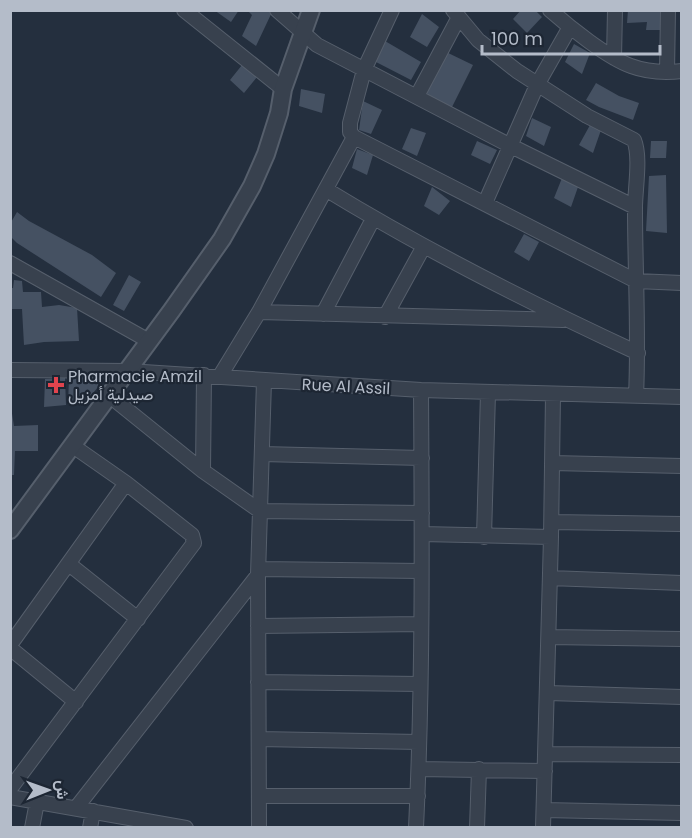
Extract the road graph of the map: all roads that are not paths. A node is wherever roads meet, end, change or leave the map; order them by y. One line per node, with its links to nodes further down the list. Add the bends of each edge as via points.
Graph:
1 (184, 10): 16 (street)
2 (277, 10): 10 (street)
3 (311, 10): 10 (street)
4 (392, 10): 12 (street)
5 (550, 10): 9 (street)
6 (615, 10): 11 (street)
7 (668, 10): 14 (street)
8 (456, 14): 15 (street, via 478,40); 17 (street)
9 (570, 27): 11 (street); 15 (street)
10 (304, 32): 12 (street, via 317,45); 16 (street)
11 (614, 58): 14 (street, via 634,68)
12 (364, 70): 17 (street); 18 (street, via 350,123)
13 (681, 71): 14 (street)
14 (667, 72)
15 (537, 85): 19 (street); 22 (street, via 634,140)
16 (283, 89): 32 (street, via 275,129 252,186 222,239)
17 (417, 96): 19 (street)
18 (354, 137): 20 (street); 21 (street)
19 (509, 145): 21 (street); 22 (street)
20 (327, 190): 23 (street); 28 (street)
21 (485, 203): 26 (street)
22 (635, 207): 26 (street)
23 (373, 219): 24 (street); 29 (street)
24 (424, 246): 30 (street); 31 (street)
25 (10, 263): 32 (street)
26 (636, 281): 27 (street); 33 (street)
27 (681, 283)
28 (259, 312): 29 (street); 37 (street)
29 (323, 314): 30 (street)
30 (385, 316): 31 (street)
31 (566, 320): 33 (street)
32 (149, 341): 35 (street)
33 (638, 353): 43 (street)
34 (10, 370): 35 (street, Rue Al Assil)
35 (128, 371): 36 (street, Rue Al Assil); 42 (street)
36 (204, 375): 37 (street, Rue Al Assil); 50 (street)
37 (220, 376): 38 (street, Rue Al Assil)
38 (264, 381): 39 (street, Rue Al Assil); 46 (street)
39 (421, 390): 40 (street, Rue Al Assil); 47 (street)
40 (488, 393): 41 (street, Rue Al Assil); 58 (street)
41 (553, 395): 43 (street, Rue Al Assil); 48 (street)
42 (110, 396): 45 (street); 50 (street)
43 (636, 396): 44 (street, Rue Al Assil)
44 (681, 397)
45 (73, 446): 51 (street); 56 (street)
46 (262, 454): 47 (street); 52 (street)
47 (422, 458): 53 (street)
48 (552, 463): 49 (street); 54 (street)
49 (681, 466)
50 (203, 471): 52 (street)
51 (126, 483): 60 (street); 65 (street, via 194,540)
52 (260, 511): 53 (street); 62 (street)
53 (422, 513): 57 (street)
54 (552, 522): 55 (street); 59 (street)
55 (681, 524)
56 (10, 530)
57 (422, 534): 58 (street); 61 (street)
58 (484, 537): 59 (street)
59 (552, 537): 63 (street)
60 (69, 564): 65 (street); 70 (street)
61 (421, 571): 62 (street); 66 (street)
62 (258, 572): 67 (street); 88 (street)
63 (550, 579): 64 (street); 68 (street)
64 (681, 583)
65 (138, 619): 75 (street)
66 (421, 624): 67 (street); 72 (street)
67 (258, 626): 71 (street)
68 (549, 637): 69 (street); 73 (street)
69 (681, 639)
70 (10, 646): 75 (street)
71 (258, 682): 72 (street); 76 (street)
72 (420, 684): 77 (street)
73 (548, 693): 74 (street); 78 (street)
74 (681, 697)
75 (76, 702): 83 (street)
76 (259, 739): 77 (street); 84 (street)
77 (419, 742): 80 (street)
78 (545, 754): 79 (street); 82 (street)
79 (681, 755)
80 (419, 769): 81 (street); 85 (street)
81 (478, 769): 82 (street); 98 (street)
82 (545, 771): 89 (street)
83 (10, 789)
84 (259, 796): 85 (street); 96 (street)
85 (418, 796): 97 (street)
86 (10, 797): 87 (street)
87 (37, 802): 88 (street); 93 (street)
88 (76, 808): 90 (street)
89 (544, 810): 91 (street); 99 (street)
90 (93, 811): 92 (street); 94 (street)
91 (681, 813)
92 (148, 824): 95 (street)
93 (32, 828)
94 (90, 828)
95 (186, 828)
96 (259, 828)
97 (416, 828)
98 (477, 828)
99 (543, 828)

